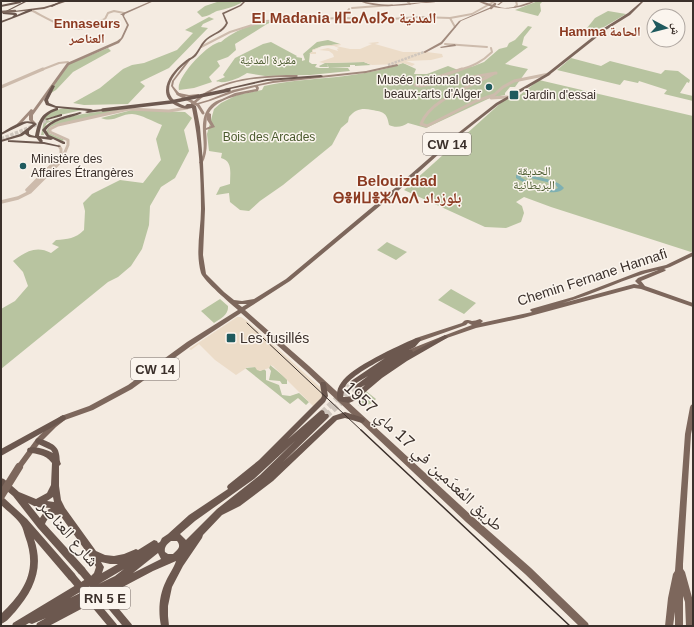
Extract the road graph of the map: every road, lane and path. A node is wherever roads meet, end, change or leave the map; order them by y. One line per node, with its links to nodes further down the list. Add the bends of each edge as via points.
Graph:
1 (23, 1): 23 (highway); 25 (highway)
2 (27, 1): 28 (highway)
3 (63, 1): 21 (highway)
4 (67, 1): 21 (main road)
5 (70, 1): 27 (main road)
6 (153, 1): 29 (main road)
7 (245, 1): 35 (main road, via 223,14 227,25)
8 (360, 1): 22 (main road)
9 (407, 1): 18 (street)
10 (438, 1): 18 (main road)
11 (478, 1): 19 (main road)
12 (495, 1): 19 (street)
13 (499, 1): 20 (main road)
14 (503, 1): 20 (main road)
15 (516, 1): 24 (street)
16 (535, 1): 24 (main road)
17 (643, 1): 52 (main road, CW 14)
18 (410, 4): 22 (main road)
19 (488, 5): 24 (main road, via 501,8); 31 (street, via 472,14)
20 (497, 5): 26 (main road, bridge)
21 (51, 6): 27 (main road)
22 (379, 6): 30 (street, via 351,9)
23 (1, 7): 25 (highway, via 11,6)
24 (516, 7)
25 (8, 8): 28 (highway)
26 (492, 8): 34 (main road, via 464,18); 37 (main road, via 463,22)
27 (32, 10): 28 (main road); 28 (main road, bridge); 29 (street, via 68,28 77,29 105,19 108,13); 32 (highway)
28 (2, 13): 32 (highway, via 16,14)
29 (124, 13): 46 (main road, via 120,16 127,27 118,42)
30 (345, 18): 31 (street); 36 (street, via 265,21 230,32)
31 (451, 18): 33 (street); 34 (street)
32 (1, 21)
33 (458, 21)
34 (455, 27): 37 (main road)
35 (204, 42): 36 (street); 40 (main road)
36 (211, 42): 40 (street)
37 (444, 43): 38 (main road); 38 (main road); 42 (main road); 43 (main road)
38 (455, 45): 39 (street)
39 (468, 46): 41 (street); 41 (street)
40 (201, 47): 45 (main road)
41 (487, 49): 44 (street, via 490,52); 44 (street, via 491,48 492,52)
42 (424, 52)
43 (429, 52)
44 (488, 57): 51 (street, via 476,64 415,85)
45 (190, 59): 49 (main road); 54 (main road)
46 (69, 62): 58 (main road); 60 (street, via 59,63); 74 (main road)
47 (397, 64): 56 (main road, via 366,73)
48 (388, 65): 53 (main road)
49 (185, 66): 54 (main road); 63 (main road, via 173,83 173,89)
50 (496, 73): 51 (street)
51 (493, 74): 65 (street, via 438,104 423,116 421,124 427,126)
52 (549, 74): 64 (main road, CW 14); 65 (street, via 511,83 494,95)
53 (321, 76): 55 (main road); 62 (highway, via 267,80)
54 (172, 78): 67 (main road, via 166,89 168,96)
55 (264, 78): 57 (main road); 63 (main road, bridge, via 219,85 198,95)
56 (312, 78): 59 (main road); 62 (highway, via 267,81)
57 (238, 82): 62 (main road, via 216,92 222,94); 67 (main road, via 213,90)
58 (52, 86): 66 (highway, via 45,102 51,106); 72 (main road, via 31,115 30,120)
59 (256, 86): 61 (main road); 75 (main road, via 257,90 236,94 217,104 209,114 213,127)
60 (1, 87)
61 (247, 88): 62 (main road); 73 (main road, via 212,105 206,113)
62 (229, 90): 67 (main road, via 218,98); 68 (highway, bridge, via 171,102)
63 (178, 94): 73 (main road, bridge, via 198,105 203,113)
64 (507, 97): 65 (street, via 495,97); 88 (main road, CW 14, via 459,134 302,269)
65 (475, 103)
66 (65, 107): 69 (highway); 82 (highway, bridge, via 44,114 37,136 41,140)
67 (189, 107): 71 (main road); 71 (main road, طريق المُعدَمين في 17 ماي 1957); 82 (street, via 181,110 128,110 51,128 52,134 64,140)
68 (102, 109): 69 (highway); 70 (highway)
69 (91, 110): 70 (highway, via 47,120)
70 (80, 113): 80 (highway, via 47,125 44,130 46,134)
71 (196, 119): 83 (main road, طريق المُعدَمين في 17 ماي 1957)
72 (34, 123): 74 (highway); 77 (highway)
73 (204, 124): 75 (main road)
74 (18, 125): 76 (highway)
75 (204, 129): 83 (main road, via 205,150)
76 (10, 130): 78 (highway); 79 (highway, via 4,135)
77 (28, 131): 79 (highway); 80 (highway, via 27,134 30,136)
78 (1, 134)
79 (11, 139): 81 (highway); 82 (highway)
80 (57, 140): 82 (highway)
81 (1, 141)
82 (62, 144): 84 (street, via 60,156 28,190 15,197); 84 (street, via 65,156 30,192 18,198)
83 (202, 163): 89 (main road, طريق المُعدَمين في 17 ماي 1957, via 202,269 210,281)
84 (1, 200)
85 (693, 254): 86 (main road, Chemin Fernane Hannafi)
86 (668, 266): 87 (main road, via 638,281); 92 (main road, Chemin Fernane Hannafi, via 643,272 561,302)
87 (646, 288): 90 (main road, Chemin Fernane Hannafi); 92 (main road, Chemin Fernane Hannafi, via 634,286 523,316)
88 (258, 300): 89 (main road); 91 (main road, CW 14)
89 (233, 302): 91 (main road, طريق المُعدَمين في 17 ماي 1957)
90 (693, 304)
91 (242, 310): 96 (main road, طريق المُعدَمين في 17 ماي 1957); 99 (main road, CW 14, via 189,344 130,387 91,408)
92 (470, 326): 93 (main road); 94 (main road)
93 (445, 337): 95 (main road); 97 (highway, via 405,359 354,398)
94 (418, 340): 95 (highway, via 356,385); 97 (highway, via 397,348 344,382)
95 (410, 352)
96 (323, 384): 97 (main road, طريق المُعدَمين في 17 ماي 1957); 108 (highway, via 323,400)
97 (340, 399): 100 (main road, طريق المُعدَمين في 17 ماي 1957)
98 (693, 407): 121 (main road, via 688,434)
99 (63, 418): 101 (main road, CW 14); 103 (highway)
100 (362, 420): 113 (highway, via 345,415 335,418 270,479 231,509); 125 (main road, طريق المُعدَمين في 17 ماي 1957)
101 (38, 441): 102 (main road, CW 14); 104 (highway, via 55,451)
102 (30, 450): 104 (highway, via 50,454); 109 (main road, CW 14, bridge)
103 (1, 453)
104 (57, 464): 106 (highway)
105 (1, 481): 107 (highway, شارع العناصر)
106 (55, 486): 111 (highway, via 46,498); 112 (highway)
107 (16, 494): 111 (highway); 115 (highway, شارع العناصر)
108 (225, 495): 113 (highway, via 251,477 324,415 263,476); 117 (highway)
109 (1, 496)
110 (1, 500): 114 (highway, شارع العناصر)
111 (36, 503): 112 (highway)
112 (61, 508): 115 (highway, via 44,516); 119 (highway)
113 (220, 512): 116 (highway)
114 (24, 522): 123 (highway, شارع العناصر / RN 5 E, bridge); 126 (highway, via 34,552 35,566 29,584 16,605)
115 (41, 525): 131 (highway, شارع العناصر / RN 5 E, bridge)
116 (203, 528): 118 (highway); 122 (highway)
117 (163, 542): 118 (highway, via 175,536 181,539); 119 (highway, via 119,560 106,560); 120 (highway, via 161,552); 124 (highway); 127 (highway, via 114,581)
118 (182, 551): 120 (highway); 122 (highway)
119 (93, 554): 124 (highway, via 100,567 97,576)
120 (173, 558): 128 (highway)
121 (679, 564): 135 (main road); 136 (main road); 137 (main road, via 689,602)
122 (179, 567): 132 (highway, via 165,595)
123 (90, 600): 129 (highway, bridge); 130 (highway, شارع العناصر / RN 5 E, bridge)
124 (55, 603): 127 (highway)
125 (570, 611): 133 (main road); 134 (main road, طريق المُعدَمين في 17 ماي 1957)
126 (1, 620)
127 (16, 626)
128 (40, 626)
129 (107, 626)
130 (113, 626)
131 (128, 626)
132 (165, 626)
133 (580, 626)
134 (585, 626)
135 (669, 626)
136 (679, 626)
137 (690, 626)

